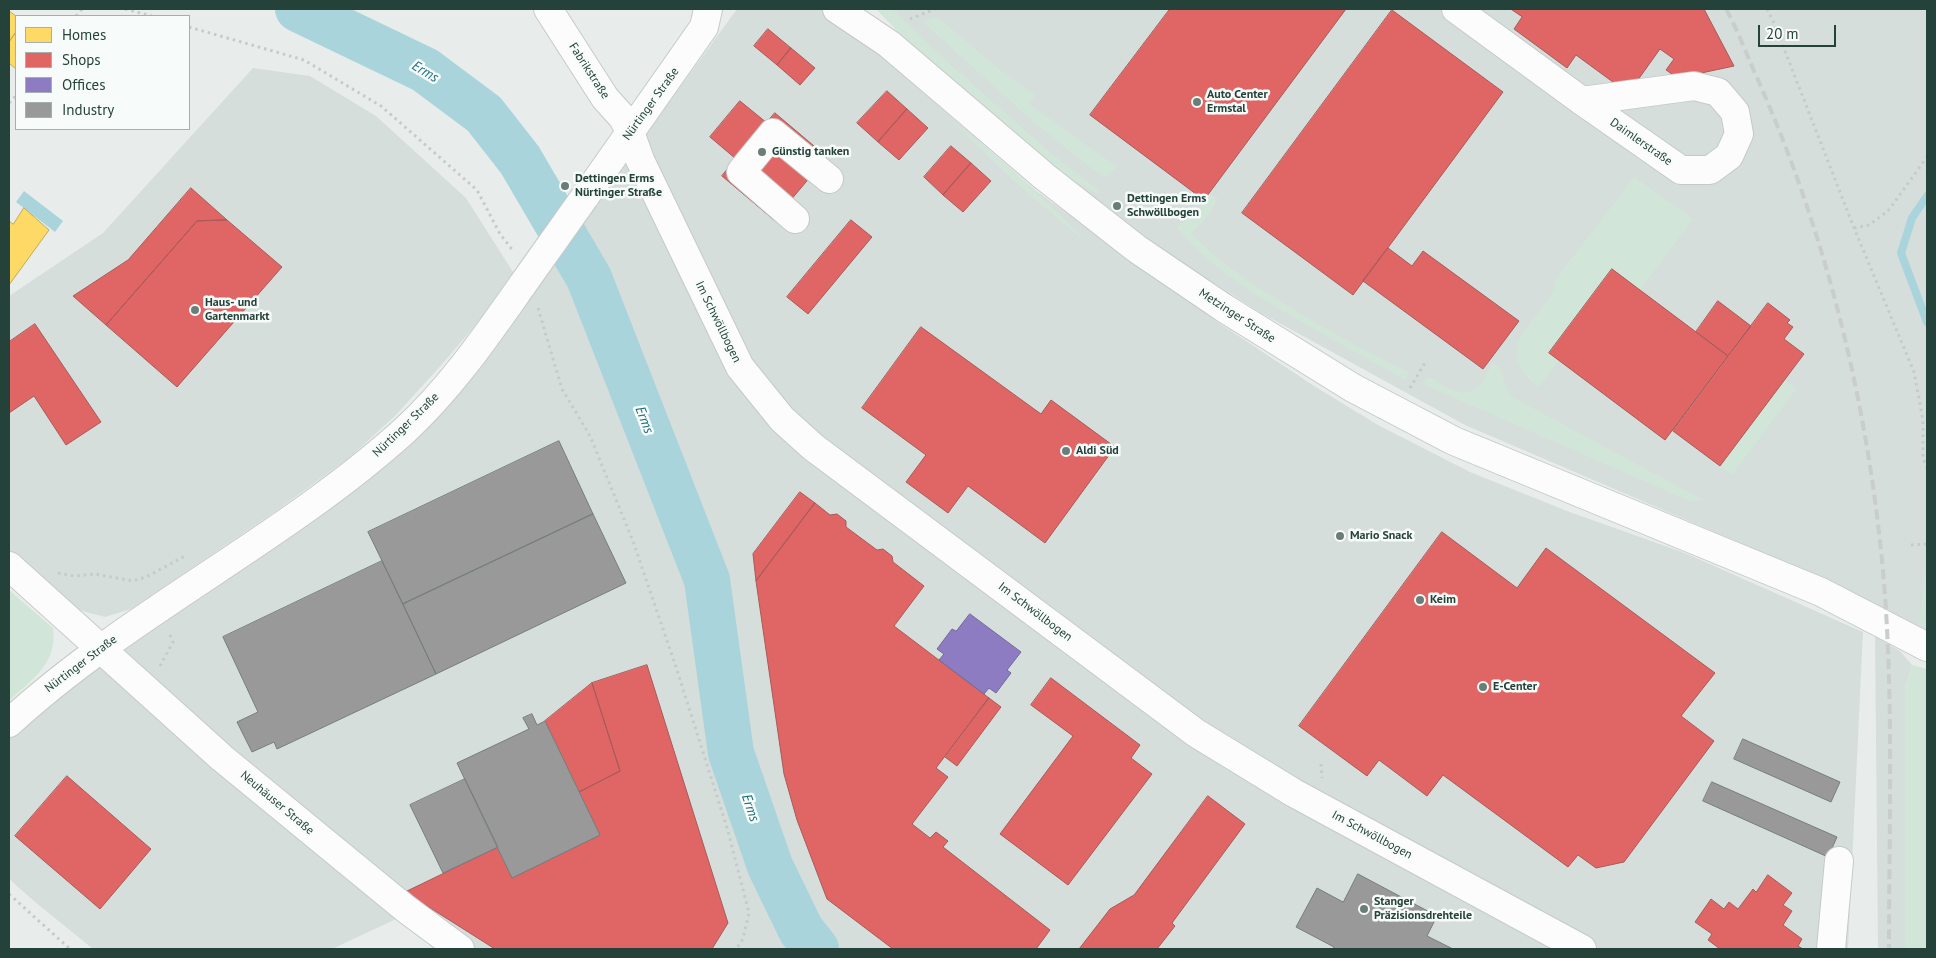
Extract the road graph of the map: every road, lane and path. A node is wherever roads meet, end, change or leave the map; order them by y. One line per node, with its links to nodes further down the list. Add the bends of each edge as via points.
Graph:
1 (125, 9): 9 (path)
2 (548, 9): 15 (street, Fabrikstraße)
3 (729, 9): 10 (street, Nürtinger Straße, via 724,14)
4 (837, 9): 13 (street, Metzinger Straße)
5 (863, 9): 13 (street, Metzinger Straße)
6 (935, 9): 11 (path)
7 (1456, 9): 14 (street, Daimlerstraße)
8 (1767, 9): 19 (path)
9 (148, 15)
10 (706, 18): 15 (street, Nürtinger Straße)
11 (910, 19)
12 (190, 27): 20 (path, via 304,60 381,106 477,190 500,234)
13 (890, 44): 30 (street, Metzinger Straße, via 1081,206 1172,274 1353,388 1454,441 1821,592)
14 (1582, 102): 14 (street, Daimlerstraße, via 1694,86 1718,92 1735,112 1739,134 1729,156 1710,170 1681,170)
15 (630, 132): 21 (street, Nürtinger Straße, bridge, via 584,198); 38 (street, Im Schwöllbogen, via 640,160 740,367 782,420 813,447 1196,733 1294,793)
16 (1927, 157): 19 (path, via 1888,211 1869,225)
17 (829, 179): 18 (street, via 773,133 741,172)
18 (795, 219)
19 (1854, 228): 24 (path, via 1914,372 1923,420 1923,458)
20 (519, 258)
21 (530, 294): 31 (street, Nürtinger Straße, via 418,418 377,454 307,508); 37 (path, via 562,389 590,436 633,541 722,813 749,913 743,940)
22 (1426, 361): 23 (path)
23 (1409, 389)
24 (1927, 468)
25 (1927, 544): 26 (path)
26 (1911, 545)
27 (186, 555): 29 (path, via 133,581)
28 (9, 566): 31 (street, Neuhäuser Straße)
29 (95, 574)
30 (1927, 647)
31 (100, 649): 32 (street, Nürtinger Straße, via 44,691); 36 (street, Neuhäuser Straße, via 291,816)
32 (9, 723)
33 (1839, 861): 39 (street)
34 (9, 894): 35 (path)
35 (70, 949)
36 (460, 949)
37 (736, 949)
38 (1582, 949)
39 (1832, 949)

